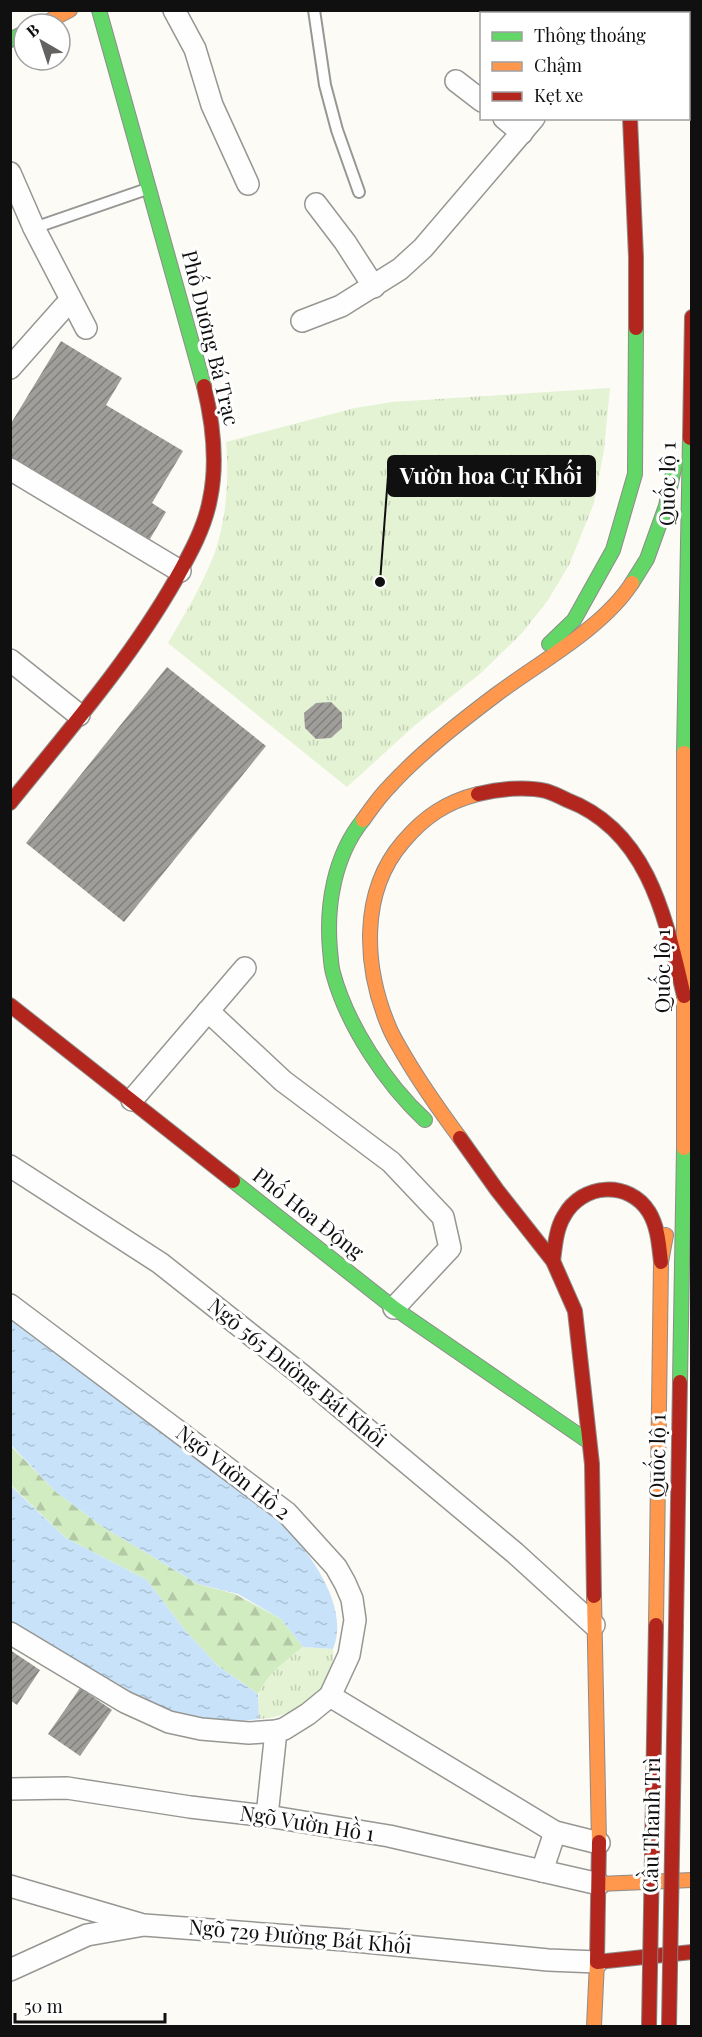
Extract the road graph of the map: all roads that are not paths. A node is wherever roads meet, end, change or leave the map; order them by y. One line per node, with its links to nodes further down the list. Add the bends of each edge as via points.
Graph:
1 (99, 10): 11 (main road, Phố Dương Bá Trạc)
2 (174, 10): 10 (street, via 195,49 212,105)
3 (314, 10): 12 (lane, via 325,85)
4 (456, 81): 5 (street)
5 (480, 99)
6 (510, 120): 8 (street)
7 (630, 120): 25 (main road, via 636,257 635,474 613,550 574,620)
8 (528, 126): 15 (street, via 423,248)
9 (10, 173): 14 (street)
10 (248, 183)
11 (150, 189): 14 (lane); 23 (main road, Phố Dương Bá Trạc, via 203,379 213,440 210,502)
12 (358, 192)
13 (316, 204): 15 (street)
14 (34, 228): 19 (street)
15 (374, 287): 18 (street, via 341,306)
16 (65, 306): 20 (street)
17 (692, 317): 21 (main road, Quốc lộ 1)
18 (302, 321)
19 (86, 328)
20 (10, 368)
21 (691, 394): 25 (main road, via 666,506 647,560 621,600); 29 (main road, Quốc lộ 1)
22 (10, 469): 23 (street)
23 (180, 571): 26 (main road, Phố Dương Bá Trạc, via 130,651)
24 (10, 660): 26 (street)
25 (496, 695): 35 (main road, via 389,787 353,832 334,880 328,925 332,972 350,1017 374,1059 412,1108)
26 (79, 715): 27 (main road, Phố Dương Bá Trạc)
27 (10, 803)
28 (245, 968): 31 (street)
29 (684, 996): 33 (main road, Quốc lộ 1); 35 (main road, via 666,922 646,873 621,835 586,807 545,791 501,789 457,799 419,823 390,857 373,898 369,942 375,986 389,1028 421,1084)
30 (10, 1005): 32 (main road, Phố Hoa Động)
31 (208, 1011): 32 (street); 39 (street, via 283,1081 391,1162 443,1217 450,1248)
32 (132, 1100): 39 (main road, Phố Hoa Động)
33 (684, 1151): 37 (main road); 43 (main road, Quốc lộ 1)
34 (10, 1166): 42 (street, Ngõ 565 Đường Bát Khối, via 160,1263 303,1376)
35 (497, 1191): 36 (main road)
36 (553, 1261): 37 (main road, via 557,1230 566,1212 591,1193 621,1188 649,1210 657,1231); 40 (main road, via 575,1311)
37 (661, 1262): 61 (main road, bridge)
38 (10, 1305): 46 (street, Ngõ Vườn Hồ 2, via 287,1513 321,1548 345,1583 355,1620 349,1655)
39 (394, 1308): 40 (main road, Phố Hoa Động)
40 (589, 1442): 41 (main road)
41 (595, 1579): 42 (street); 44 (main road)
42 (567, 1600): 44 (street, Ngõ 565 Đường Bát Khối)
43 (676, 1624): 62 (main road, Cầu Thanh Trì, bridge)
44 (594, 1625): 51 (main road)
45 (10, 1633): 47 (street, Ngõ Vườn Hồ 2, via 125,1702 169,1722 223,1732)
46 (330, 1696): 47 (street, Ngõ Vườn Hồ 2, via 308,1714); 50 (street)
47 (276, 1731): 49 (street)
48 (10, 1790): 49 (street, Ngõ Vườn Hồ 1, via 68,1788)
49 (267, 1816): 52 (street, Ngõ Vườn Hồ 1, via 389,1836)
50 (555, 1832): 51 (street); 52 (street)
51 (599, 1843): 54 (main road)
52 (542, 1871): 54 (street, Ngõ Vườn Hồ 1)
53 (692, 1880): 54 (main road)
54 (600, 1884): 58 (main road)
55 (10, 1886): 56 (street)
56 (144, 1925): 58 (street, Ngõ 729 Đường Bát Khối); 59 (street, Ngõ 729 Đường Bát Khối, via 87,1935)
57 (692, 1952): 58 (main road)
58 (597, 1962): 60 (main road)
59 (10, 1970)
60 (594, 2026)
61 (649, 2026)
62 (669, 2026)

